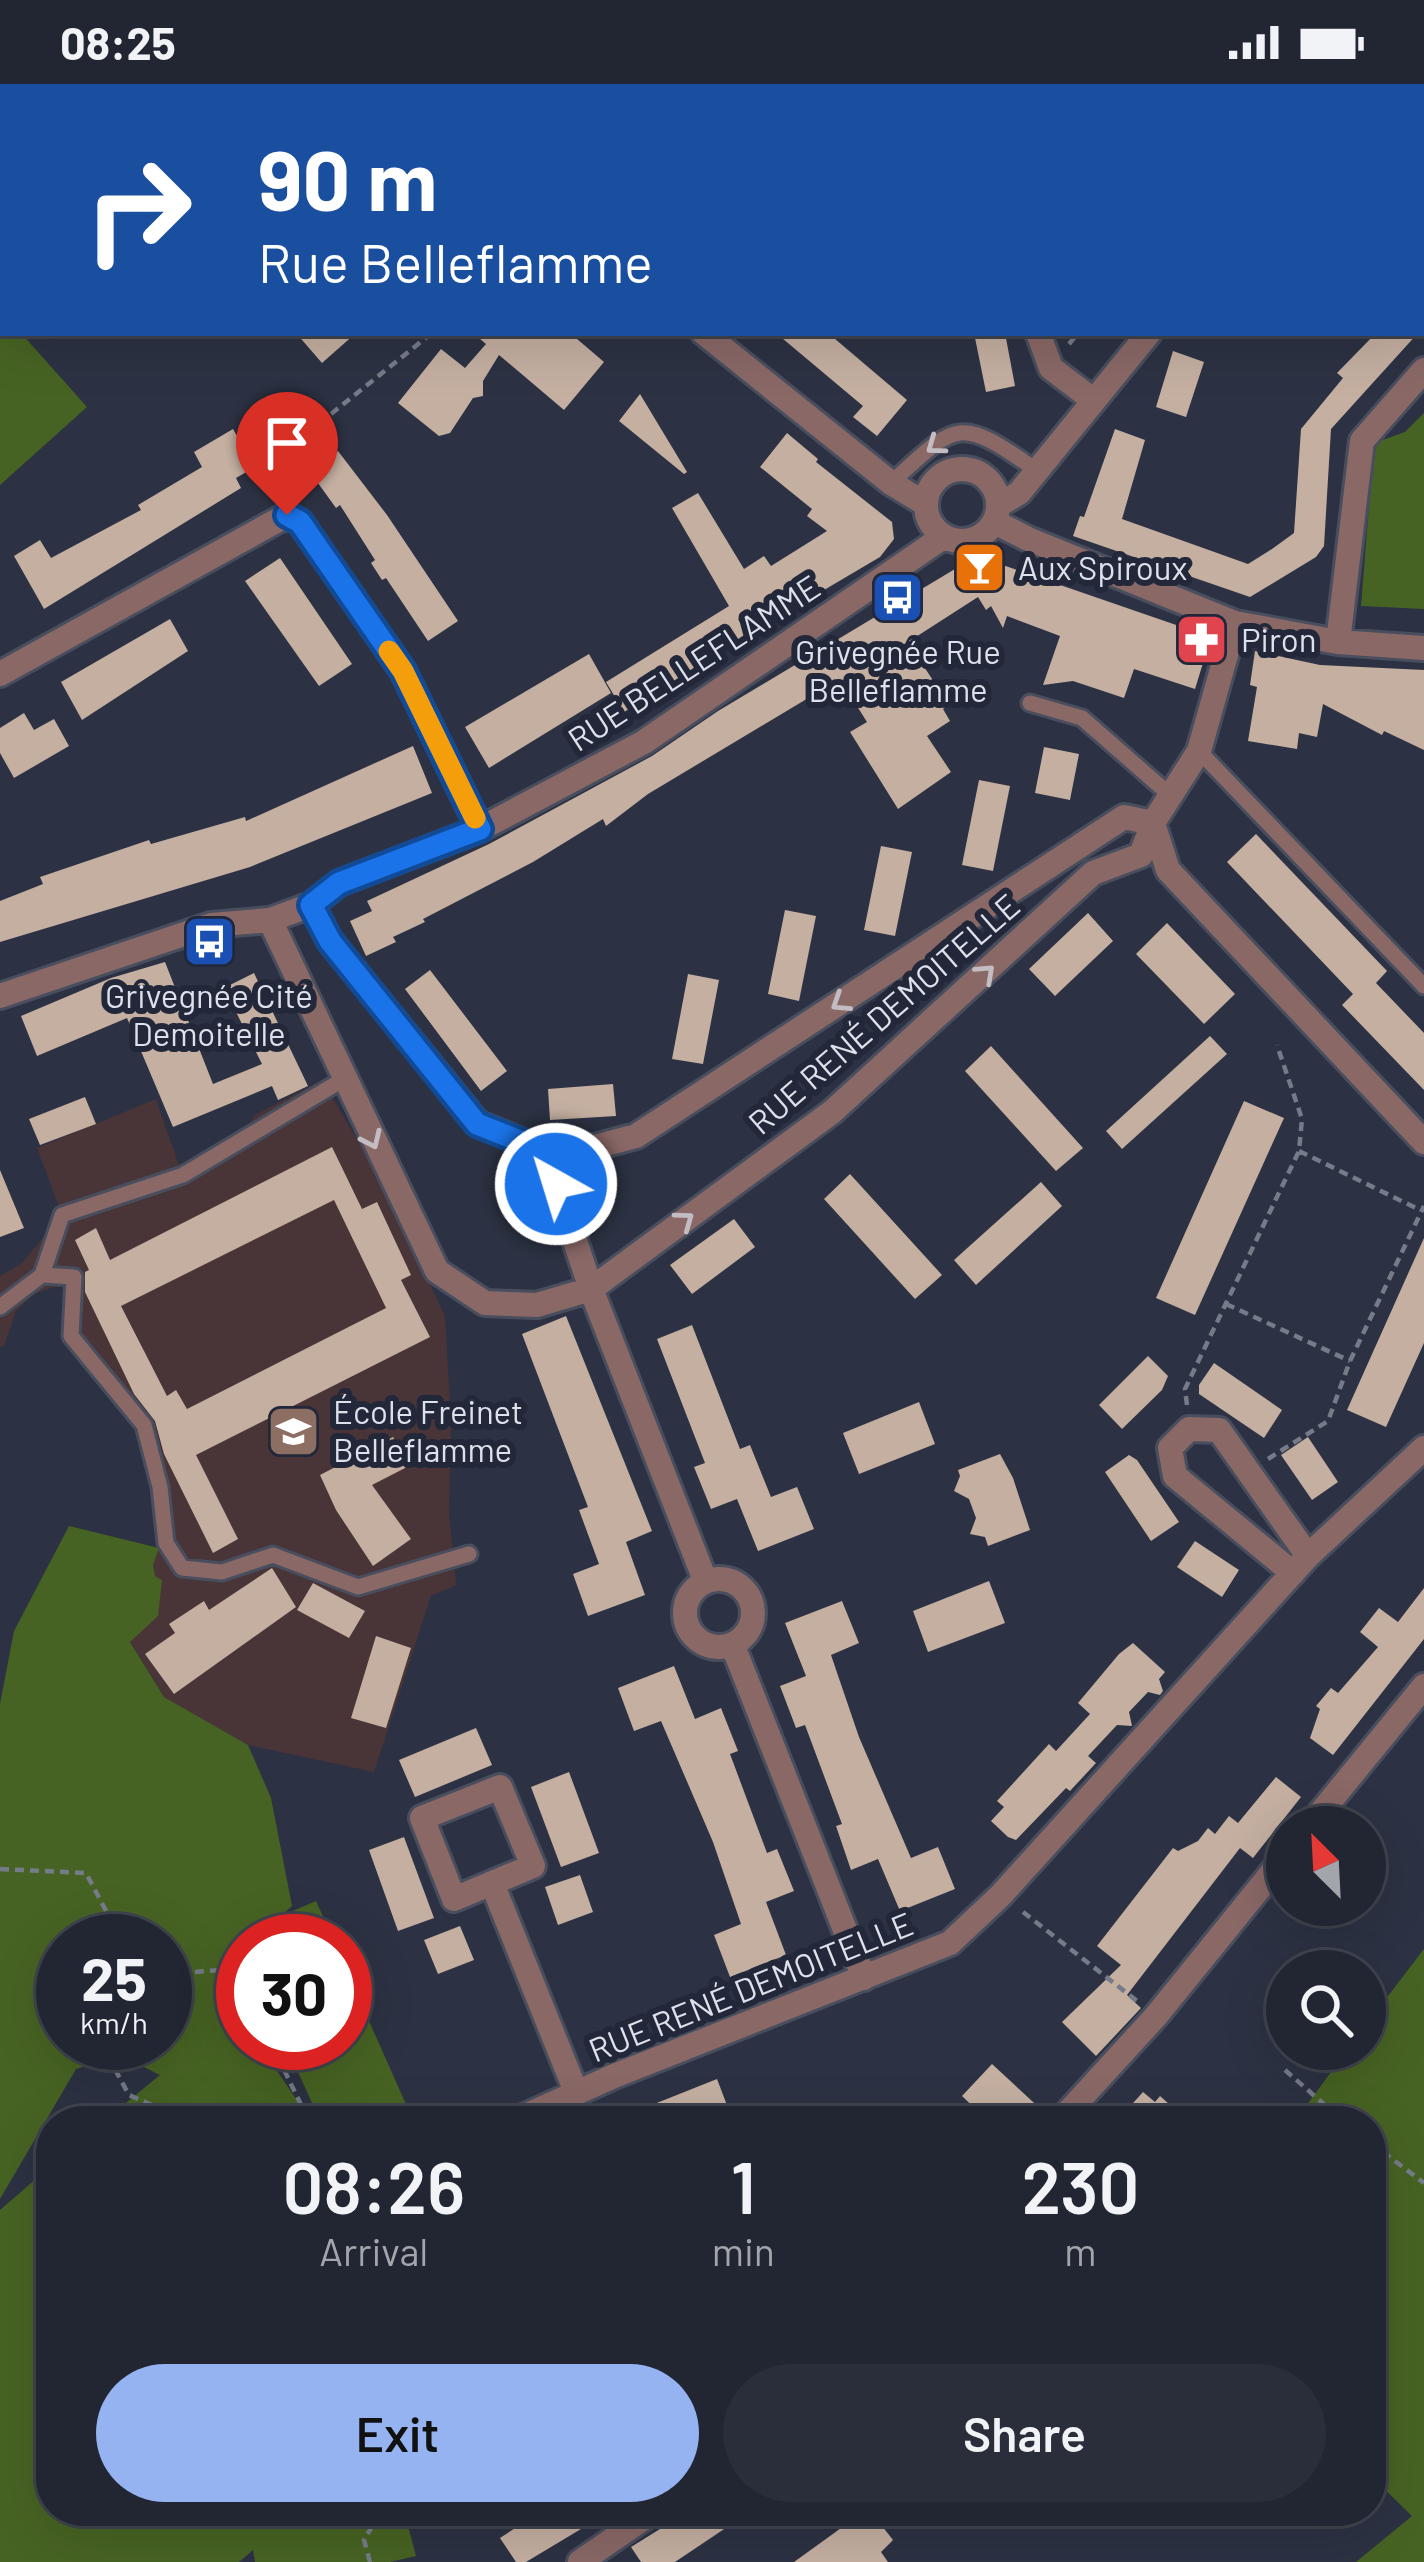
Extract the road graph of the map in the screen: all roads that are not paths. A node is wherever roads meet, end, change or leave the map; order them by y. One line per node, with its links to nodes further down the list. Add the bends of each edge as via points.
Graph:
1 (708, 336): 7 (street)
2 (1039, 336): 5 (street, via 1051,368)
3 (1147, 336): 5 (street)
4 (1424, 370): 12 (street, via 1361,441)
5 (1094, 400): 6 (street)
6 (1036, 470): 7 (lane, one-way to 7, via 987,436 963,430 940,438); 9 (street)
7 (891, 484): 8 (street)
8 (924, 503): 9 (street, via 936,477 963,466 989,478); 10 (street)
9 (997, 513): 10 (street, via 981,536); 11 (street, via 1028,539)
10 (943, 537): 19 (street, RUE BELLEFLAMME, via 644,742)
11 (1235, 623): 12 (street); 16 (street, RUE RENÉ DEMOITELLE)
12 (1338, 642): 13 (street)
13 (1424, 648)
14 (0, 674): 19 (street, via 287,515 300,522 403,671)
15 (1030, 703): 17 (lane, via 1082,718)
16 (1199, 751): 17 (street, RUE RENÉ DEMOITELLE); 24 (lane)
17 (1170, 794): 18 (street, RUE RENÉ DEMOITELLE)
18 (1153, 823): 27 (street, via 1168,870); 28 (street, RUE RENÉ DEMOITELLE, one-way to 28, via 1124,817 636,1136); 30 (street, RUE RENÉ DEMOITELLE, one-way to 18, via 832,1112 1093,874 1141,855)
19 (480, 829): 20 (street, RUE BELLEFLAMME, via 339,883)
20 (311, 905): 21 (street, RUE BELLEFLAMME); 22 (street, RUE RENÉ DEMOITELLE)
21 (270, 920): 23 (street, RUE RENÉ DEMOITELLE); 25 (street, RUE BELLEFLAMME, via 211,925)
22 (330, 941): 23 (street); 28 (street, RUE RENÉ DEMOITELLE, via 477,1124)
23 (290, 961): 26 (street, RUE RENÉ DEMOITELLE)
24 (1424, 986)
25 (0, 996)
26 (344, 1078): 29 (lane, via 183,1174 62,1215); 30 (street, RUE RENÉ DEMOITELLE, one-way to 30, via 437,1271 485,1303 537,1305)
27 (1424, 1142)
28 (545, 1151): 30 (street)
29 (42, 1275): 31 (lane); 33 (lane, via 74,1277 71,1336 144,1425 166,1543 182,1568 222,1572 273,1556 358,1587)
30 (591, 1289): 35 (street)
31 (0, 1307)
32 (1424, 1448): 34 (street, RUE RENÉ DEMOITELLE)
33 (469, 1554)
34 (1301, 1565): 34 (street, via 1219,1430 1190,1429 1170,1448 1175,1476); 41 (street, RUE RENÉ DEMOITELLE, via 1000,1896 950,1942)
35 (705, 1580): 36 (street, via 686,1598 685,1623 704,1646); 36 (street, via 732,1580 753,1601 753,1627)
36 (733, 1646): 41 (street)
37 (1424, 1686): 38 (street)
38 (1326, 1806)
39 (1266, 1880): 44 (street)
40 (492, 1883): 40 (street, via 454,1899 422,1818 500,1787 533,1867); 42 (street, RUE RENÉ DEMOITELLE)
41 (864, 1978): 42 (street, RUE RENÉ DEMOITELLE)
42 (576, 2092): 43 (street, RUE RENÉ DEMOITELLE)
43 (546, 2106)
44 (1074, 2106)
45 (632, 2526): 46 (street)
46 (580, 2562)

